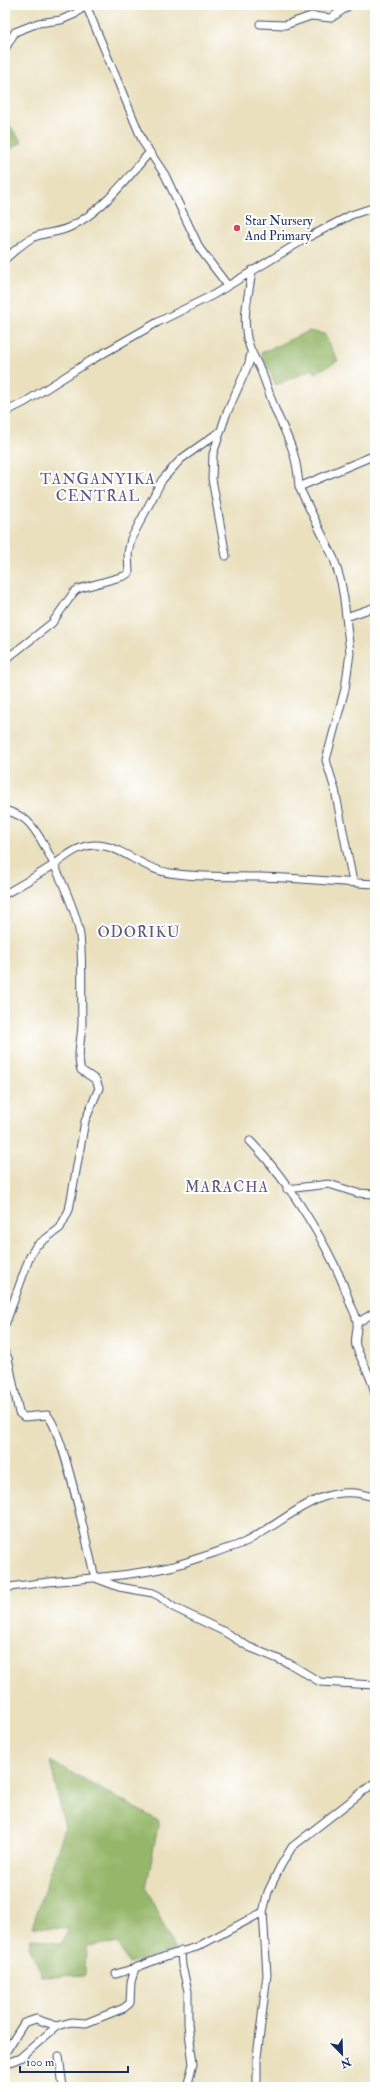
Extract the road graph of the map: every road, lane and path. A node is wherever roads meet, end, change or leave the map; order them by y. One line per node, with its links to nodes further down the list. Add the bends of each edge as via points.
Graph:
1 (86, 5): 4 (street, via 75,14 61,20 38,23 20,29); 5 (street)
2 (350, 5): 3 (street, via 331,18 311,16 285,26)
3 (260, 24)
4 (5, 49)
5 (149, 153): 7 (street, via 110,198 76,224 63,230 36,236); 9 (street, via 165,175 200,249)
6 (375, 207): 8 (street, via 337,221)
7 (5, 259)
8 (252, 270): 9 (street); 10 (street, via 245,315)
9 (228, 286): 11 (street, via 158,322)
10 (251, 353): 12 (street); 14 (street, via 292,444)
11 (5, 412)
12 (219, 432): 15 (street, via 213,454 212,480); 18 (street, via 181,459 162,480 131,538 128,553 129,572 124,576 78,589 52,623)
13 (375, 455): 14 (street)
14 (299, 487): 17 (street, via 334,559 341,582)
15 (226, 556)
16 (375, 607): 17 (street)
17 (346, 617): 21 (street, via 350,653 345,689 326,760 335,790)
18 (5, 660)
19 (5, 810): 20 (street, via 21,816 36,830)
20 (53, 865): 21 (street, via 79,848 94,845 108,846 151,869 169,873 221,878 260,877); 23 (street); 29 (street, via 75,915 80,937 80,1066 84,1074 96,1080 99,1088 85,1121 69,1210 60,1228 36,1246 30,1256)
21 (353, 882): 22 (street)
22 (375, 884)
23 (5, 894)
24 (250, 1141): 25 (street, via 262,1153)
25 (287, 1189): 26 (street, via 329,1184 357,1193); 28 (street, via 333,1262)
26 (375, 1194)
27 (375, 1312): 28 (street)
28 (357, 1323): 31 (street, via 356,1345 373,1382)
29 (5, 1325)
30 (6, 1357): 33 (street, via 22,1416 47,1415 53,1424 71,1481)
31 (375, 1394)
32 (375, 1498): 33 (street, via 351,1492 317,1498 243,1544 173,1566)
33 (95, 1578): 34 (street); 35 (street, via 119,1587 160,1596 173,1607 223,1631 248,1647 290,1664 320,1682)
34 (5, 1588)
35 (375, 1685)
36 (375, 1782): 37 (street, via 292,1847 268,1892)
37 (263, 1912): 38 (street, via 197,1947); 47 (street, via 266,1975 257,2057)
38 (181, 1951): 39 (street); 46 (street, via 188,1991 188,2024 193,2064)
39 (135, 1968): 40 (street); 41 (street, via 130,2003 124,2008 86,2023 71,2022)
40 (116, 1974)
41 (57, 2026): 42 (street, via 36,2019 24,2023); 44 (street, via 20,2058)
42 (5, 2053)
43 (59, 2056): 45 (street)
44 (5, 2064)
45 (63, 2087)
46 (187, 2087)
47 (257, 2087)

